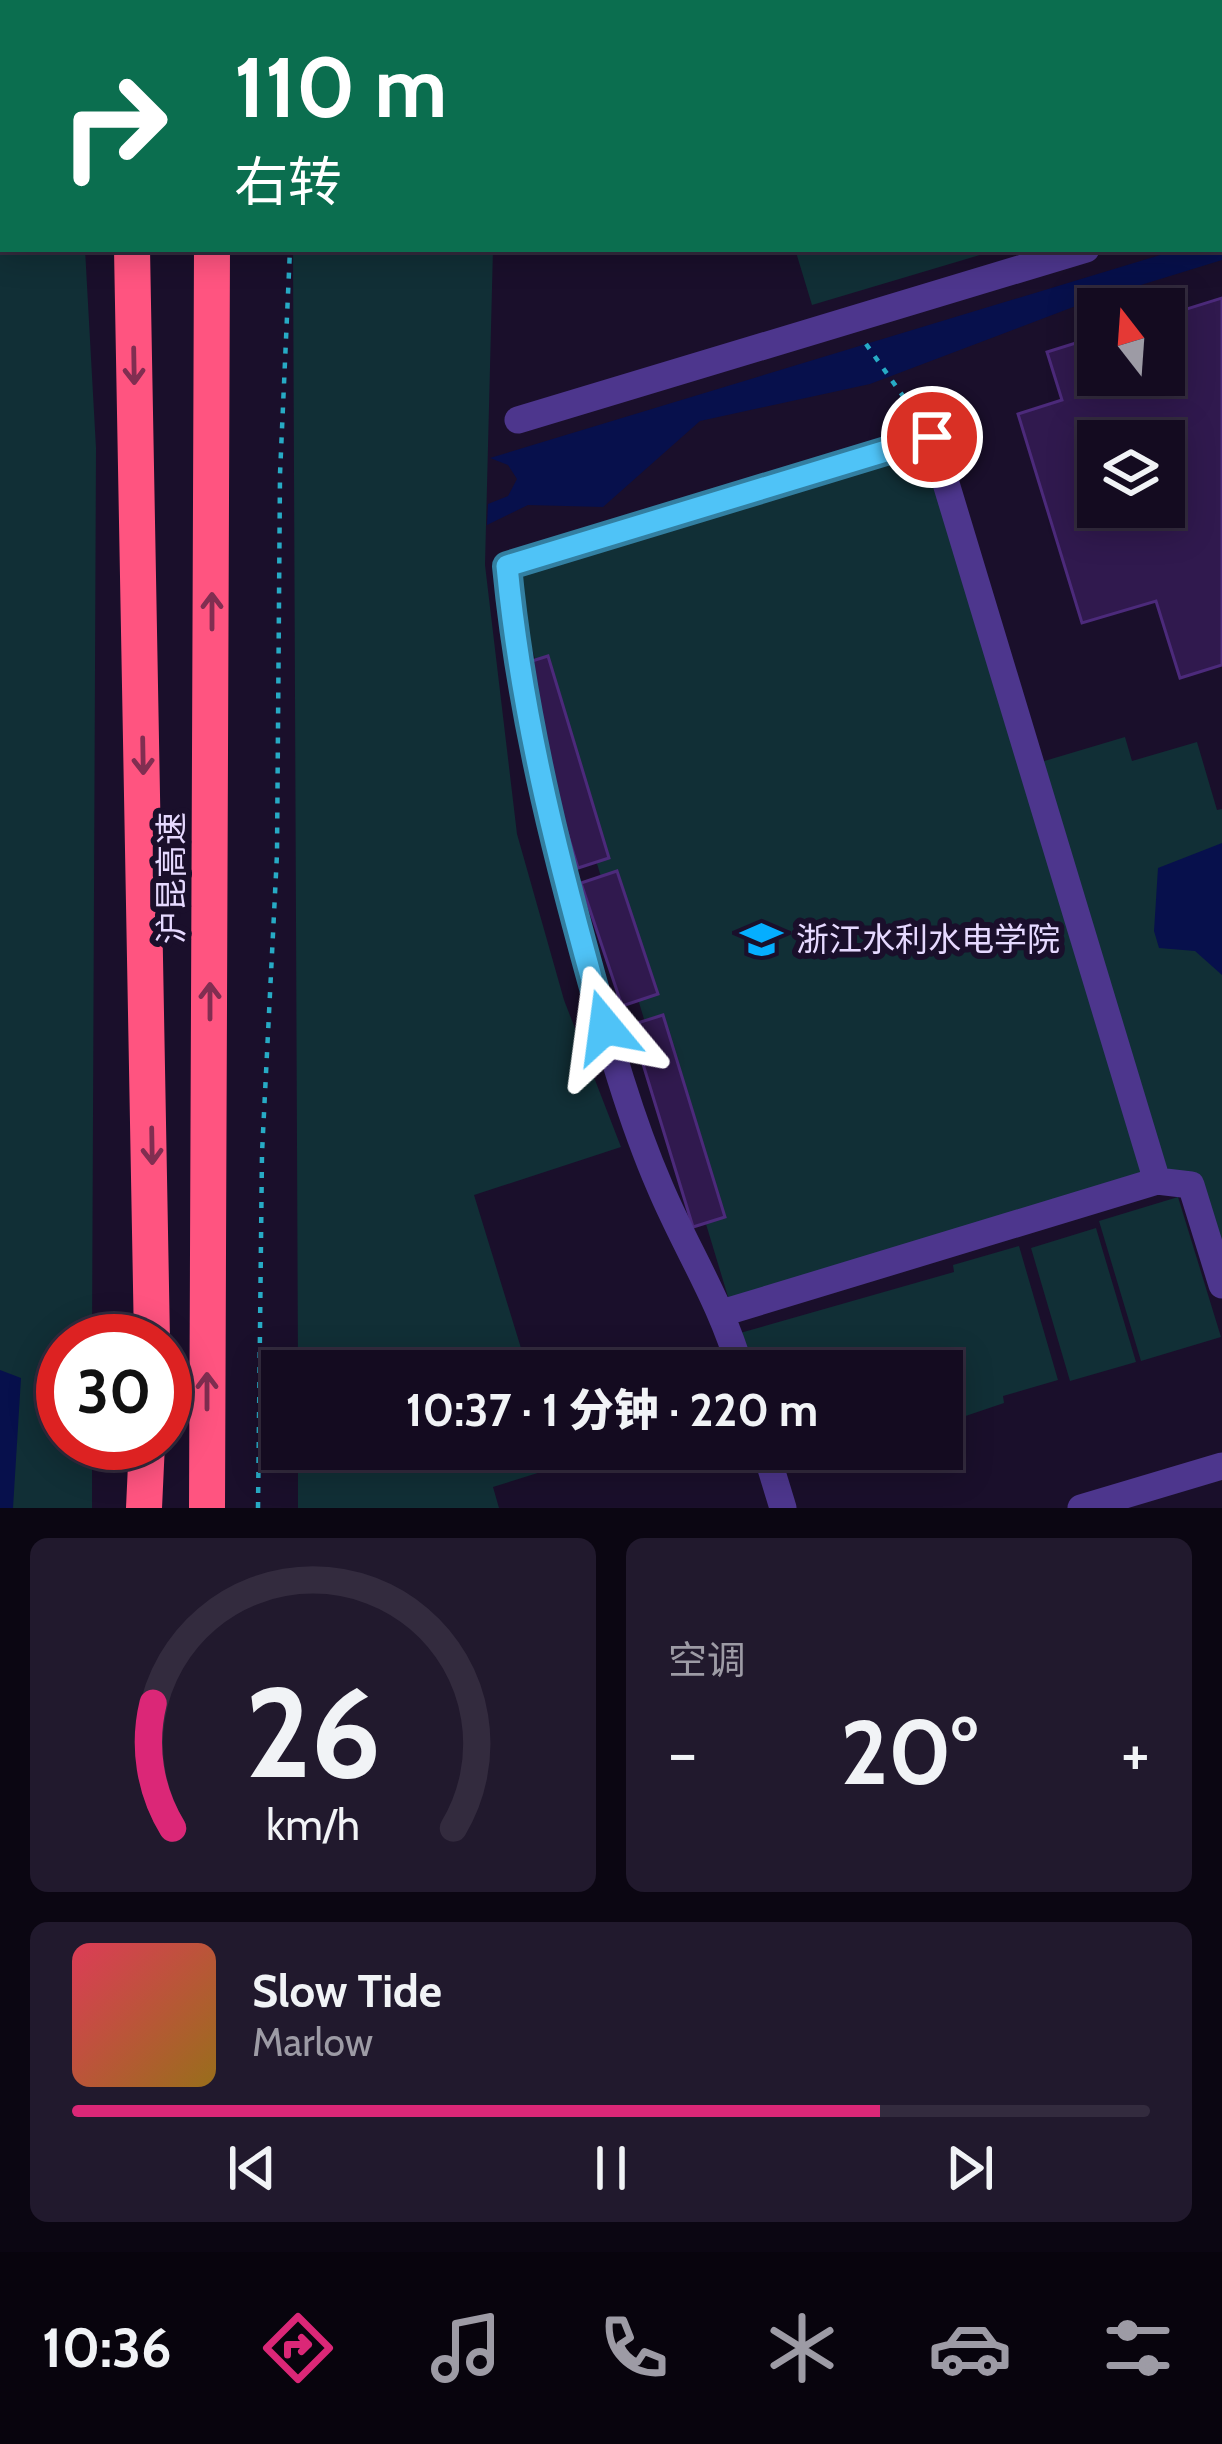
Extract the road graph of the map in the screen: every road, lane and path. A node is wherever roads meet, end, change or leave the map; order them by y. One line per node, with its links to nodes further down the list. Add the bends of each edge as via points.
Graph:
1 (132, 252): 11 (highway, 沪昆高速, one-way to 11)
2 (212, 252): 17 (highway, 沪昆高速, one-way to 2)
3 (290, 252): 18 (path)
4 (1076, 252): 5 (street)
5 (849, 320): 6 (street); 7 (path)
6 (518, 420)
7 (932, 437): 8 (street); 12 (street, via 507,566 516,666 556,854 605,1027 660,1187)
8 (1157, 1181): 9 (street, via 1191,1185); 10 (street)
9 (1222, 1285)
10 (732, 1310)
11 (152, 1314)
12 (735, 1350)
13 (1222, 1466): 20 (street)
14 (146, 1470): 16 (highway)
15 (771, 1470): 19 (street)
16 (144, 1508)
17 (207, 1508)
18 (258, 1508)
19 (783, 1508)
20 (1082, 1508)

